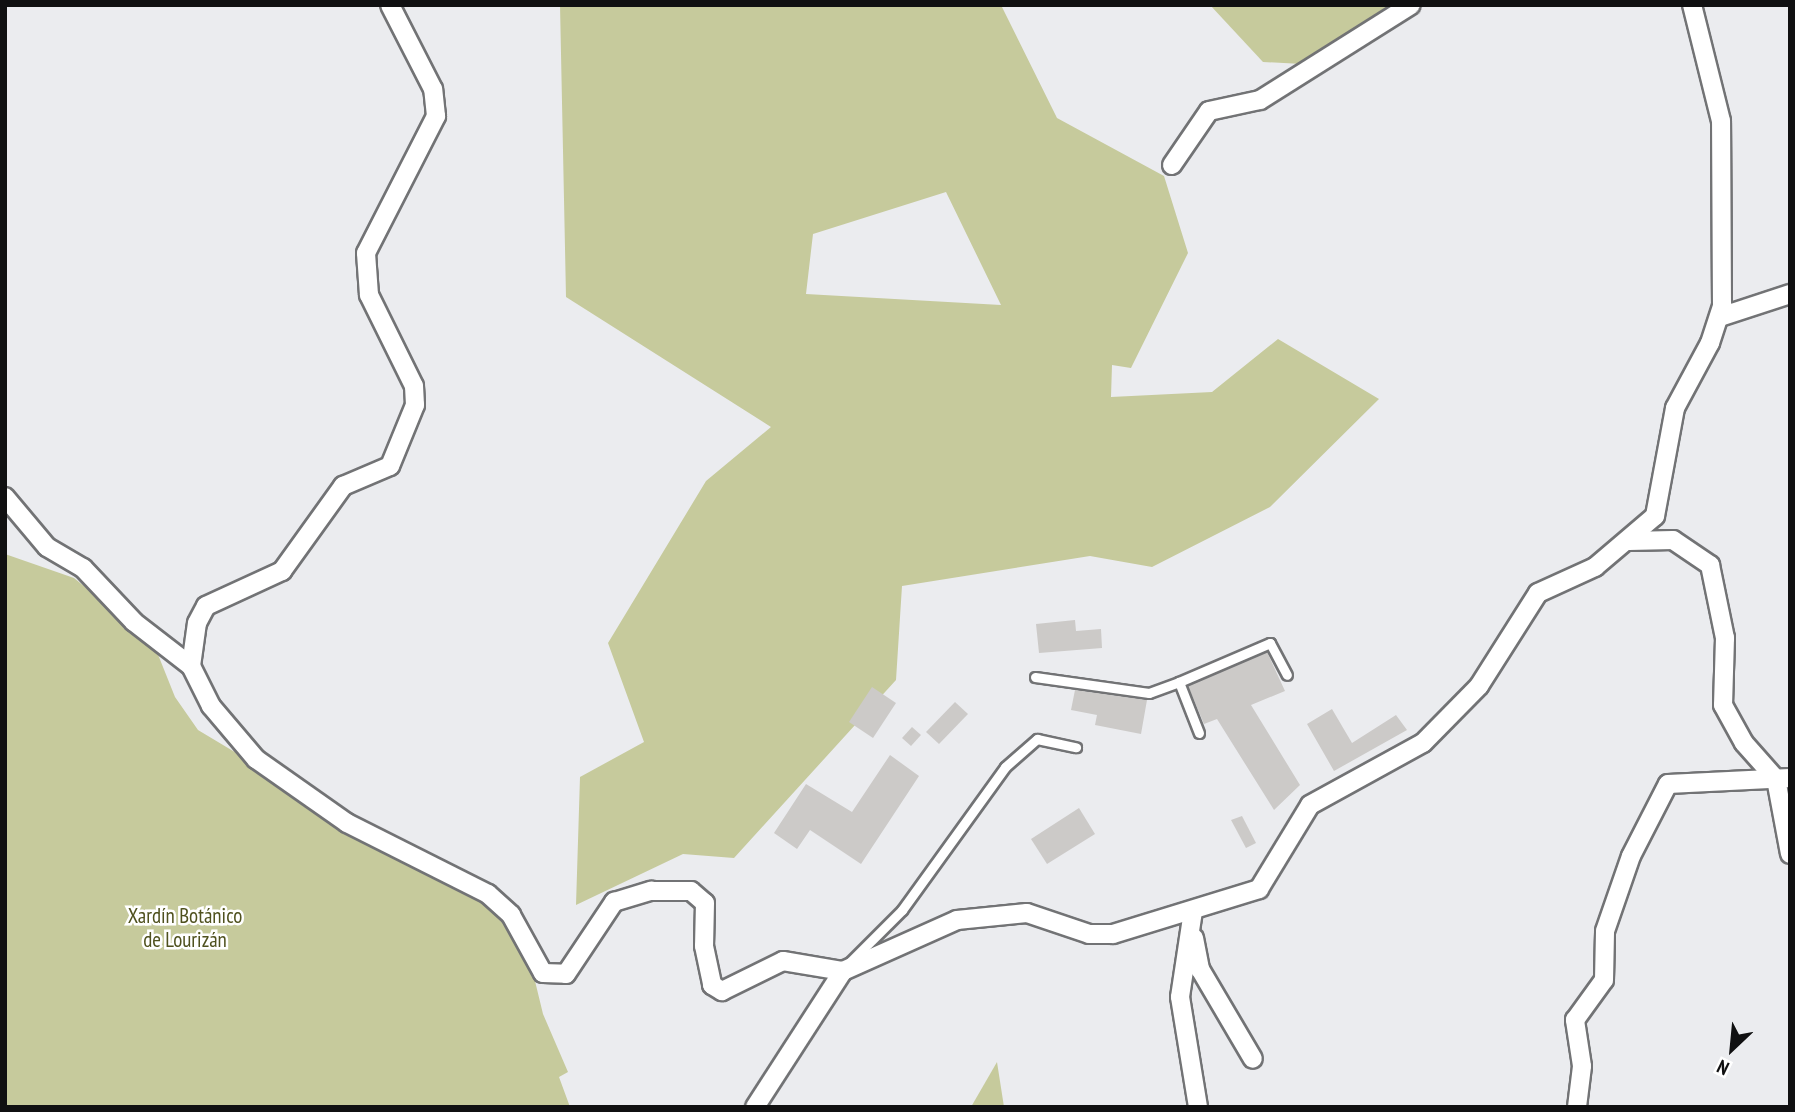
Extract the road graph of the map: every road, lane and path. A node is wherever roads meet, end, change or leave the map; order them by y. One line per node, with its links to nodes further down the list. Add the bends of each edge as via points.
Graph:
1 (390, 5): 9 (street, via 433,89 436,116 366,254 369,295 414,386 415,405 390,466 343,486 282,570 206,606 197,622)
2 (1410, 5): 4 (street, via 1260,100 1209,111)
3 (1692, 5): 6 (street, via 1721,121)
4 (1172, 165)
5 (1790, 294): 6 (street)
6 (1720, 317): 8 (street, via 1675,408 1655,516 1633,529)
7 (5, 497): 9 (street, via 47,547 83,568 134,622)
8 (1629, 541): 15 (street, via 1673,540 1710,565 1725,638 1723,705 1744,743); 17 (street, via 1595,567 1538,593 1479,686 1423,743 1310,805 1259,889)
9 (191, 666): 19 (street, via 211,706 256,759 347,823 488,894 511,915 543,973 566,974 614,902 651,891 691,891 705,902 704,946 712,985 722,991 783,961)
10 (1287, 675): 12 (lane, via 1270,643)
11 (1035, 677): 12 (lane, via 1149,693)
12 (1179, 682): 13 (lane)
13 (1199, 733)
14 (1076, 747): 19 (lane, via 1037,739 1005,767 902,910)
15 (1783, 778): 16 (street); 23 (street, via 1668,784 1631,856 1605,931 1604,980 1575,1020 1582,1066)
16 (1790, 854)
17 (1193, 911): 18 (street); 19 (street, via 1113,934 1090,934 1027,913 957,920)
18 (1193, 936): 20 (street, via 1200,969); 22 (street, via 1180,998)
19 (843, 971): 21 (street)
20 (1252, 1059)
21 (755, 1107)
22 (1198, 1107)
23 (1577, 1107)

